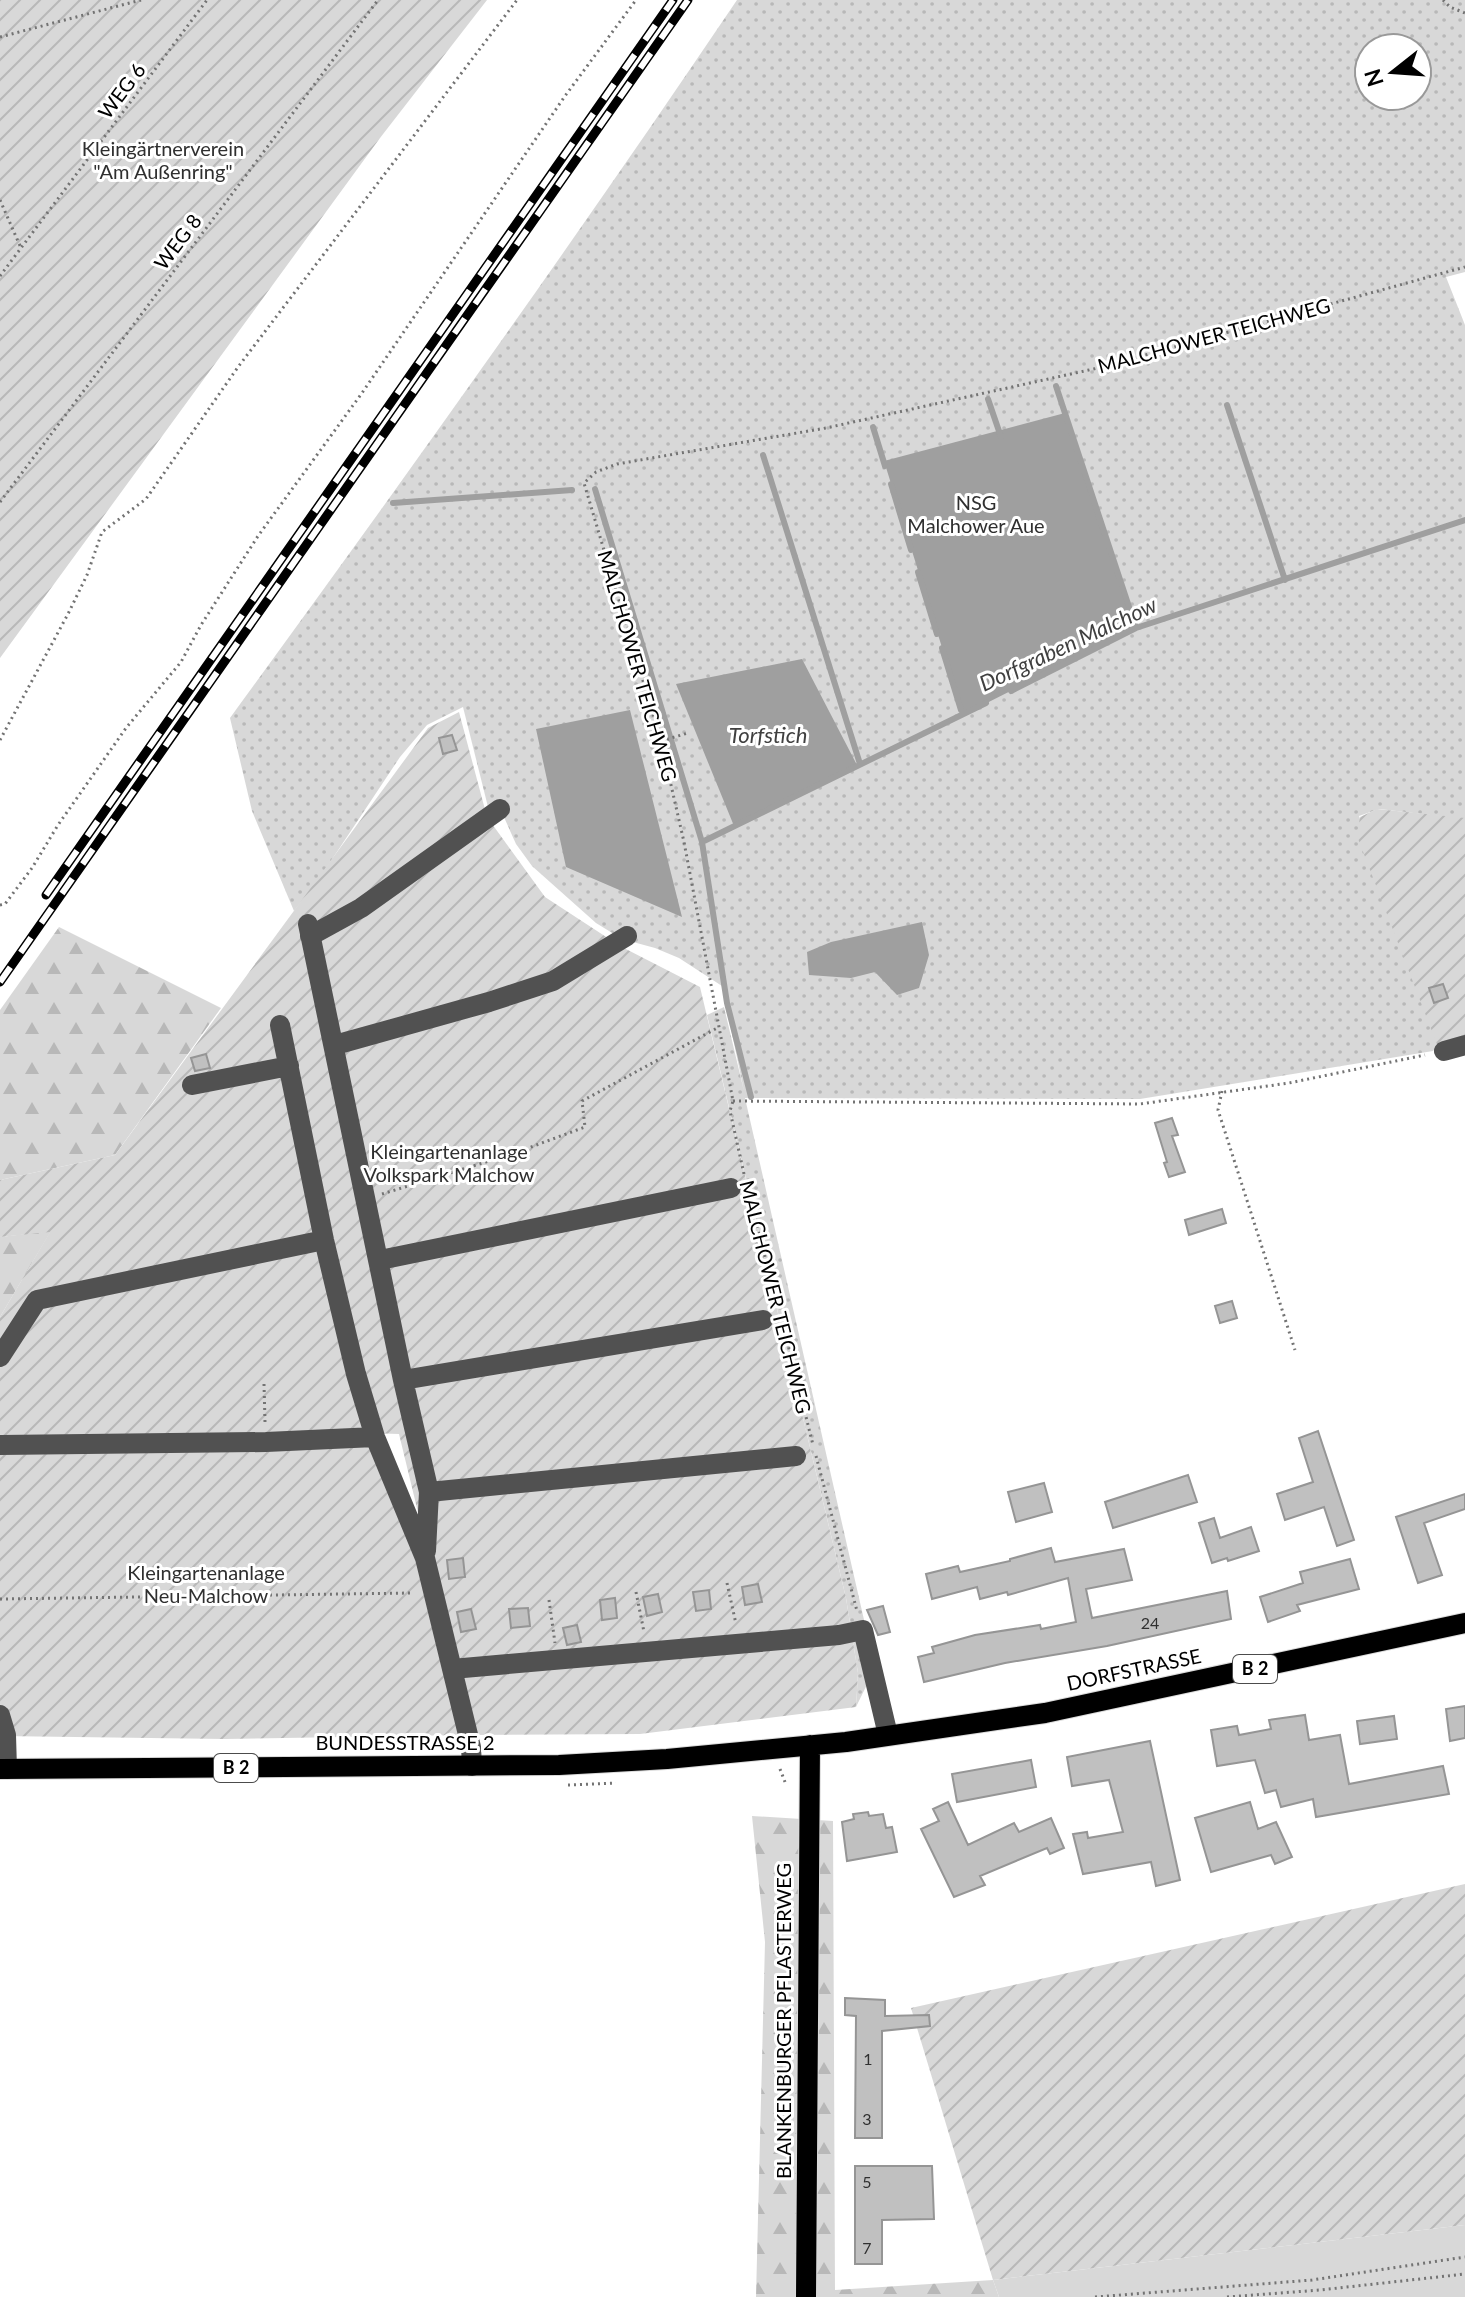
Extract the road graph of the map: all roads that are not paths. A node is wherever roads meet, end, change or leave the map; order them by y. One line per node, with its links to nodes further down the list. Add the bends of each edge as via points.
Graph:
1 (500, 809): 4 (lane, via 361,908 309,930)
2 (627, 936): 4 (lane, via 553,981)
3 (280, 1025): 7 (lane)
4 (335, 1045): 11 (lane)
5 (1465, 1045): 6 (lane)
6 (1444, 1051)
7 (289, 1066): 8 (lane); 10 (lane)
8 (192, 1085)
9 (731, 1188): 11 (lane)
10 (324, 1240): 13 (lane, via 37,1300); 15 (lane)
11 (380, 1260): 14 (lane)
12 (763, 1320): 14 (lane)
13 (0, 1357)
14 (403, 1380): 18 (lane)
15 (375, 1437): 16 (lane); 19 (lane)
16 (0, 1445)
17 (796, 1456): 18 (lane)
18 (429, 1492): 19 (lane)
19 (425, 1558): 21 (lane)
20 (1465, 1623): 23 (main road, DORFSTRASSE / B 2, via 1045,1713)
21 (452, 1669): 23 (lane, via 863,1630); 25 (lane)
22 (0, 1715): 26 (lane, via 6,1735)
23 (888, 1735): 24 (main road, DORFSTRASSE / B 2)
24 (810, 1745): 25 (main road, BUNDESSTRASSE 2 / B 2, via 667,1759); 27 (main road, BLANKENBURGER PFLASTERWEG)
25 (472, 1766): 26 (main road, BUNDESSTRASSE 2 / B 2)
26 (4, 1769)
27 (806, 2297)

